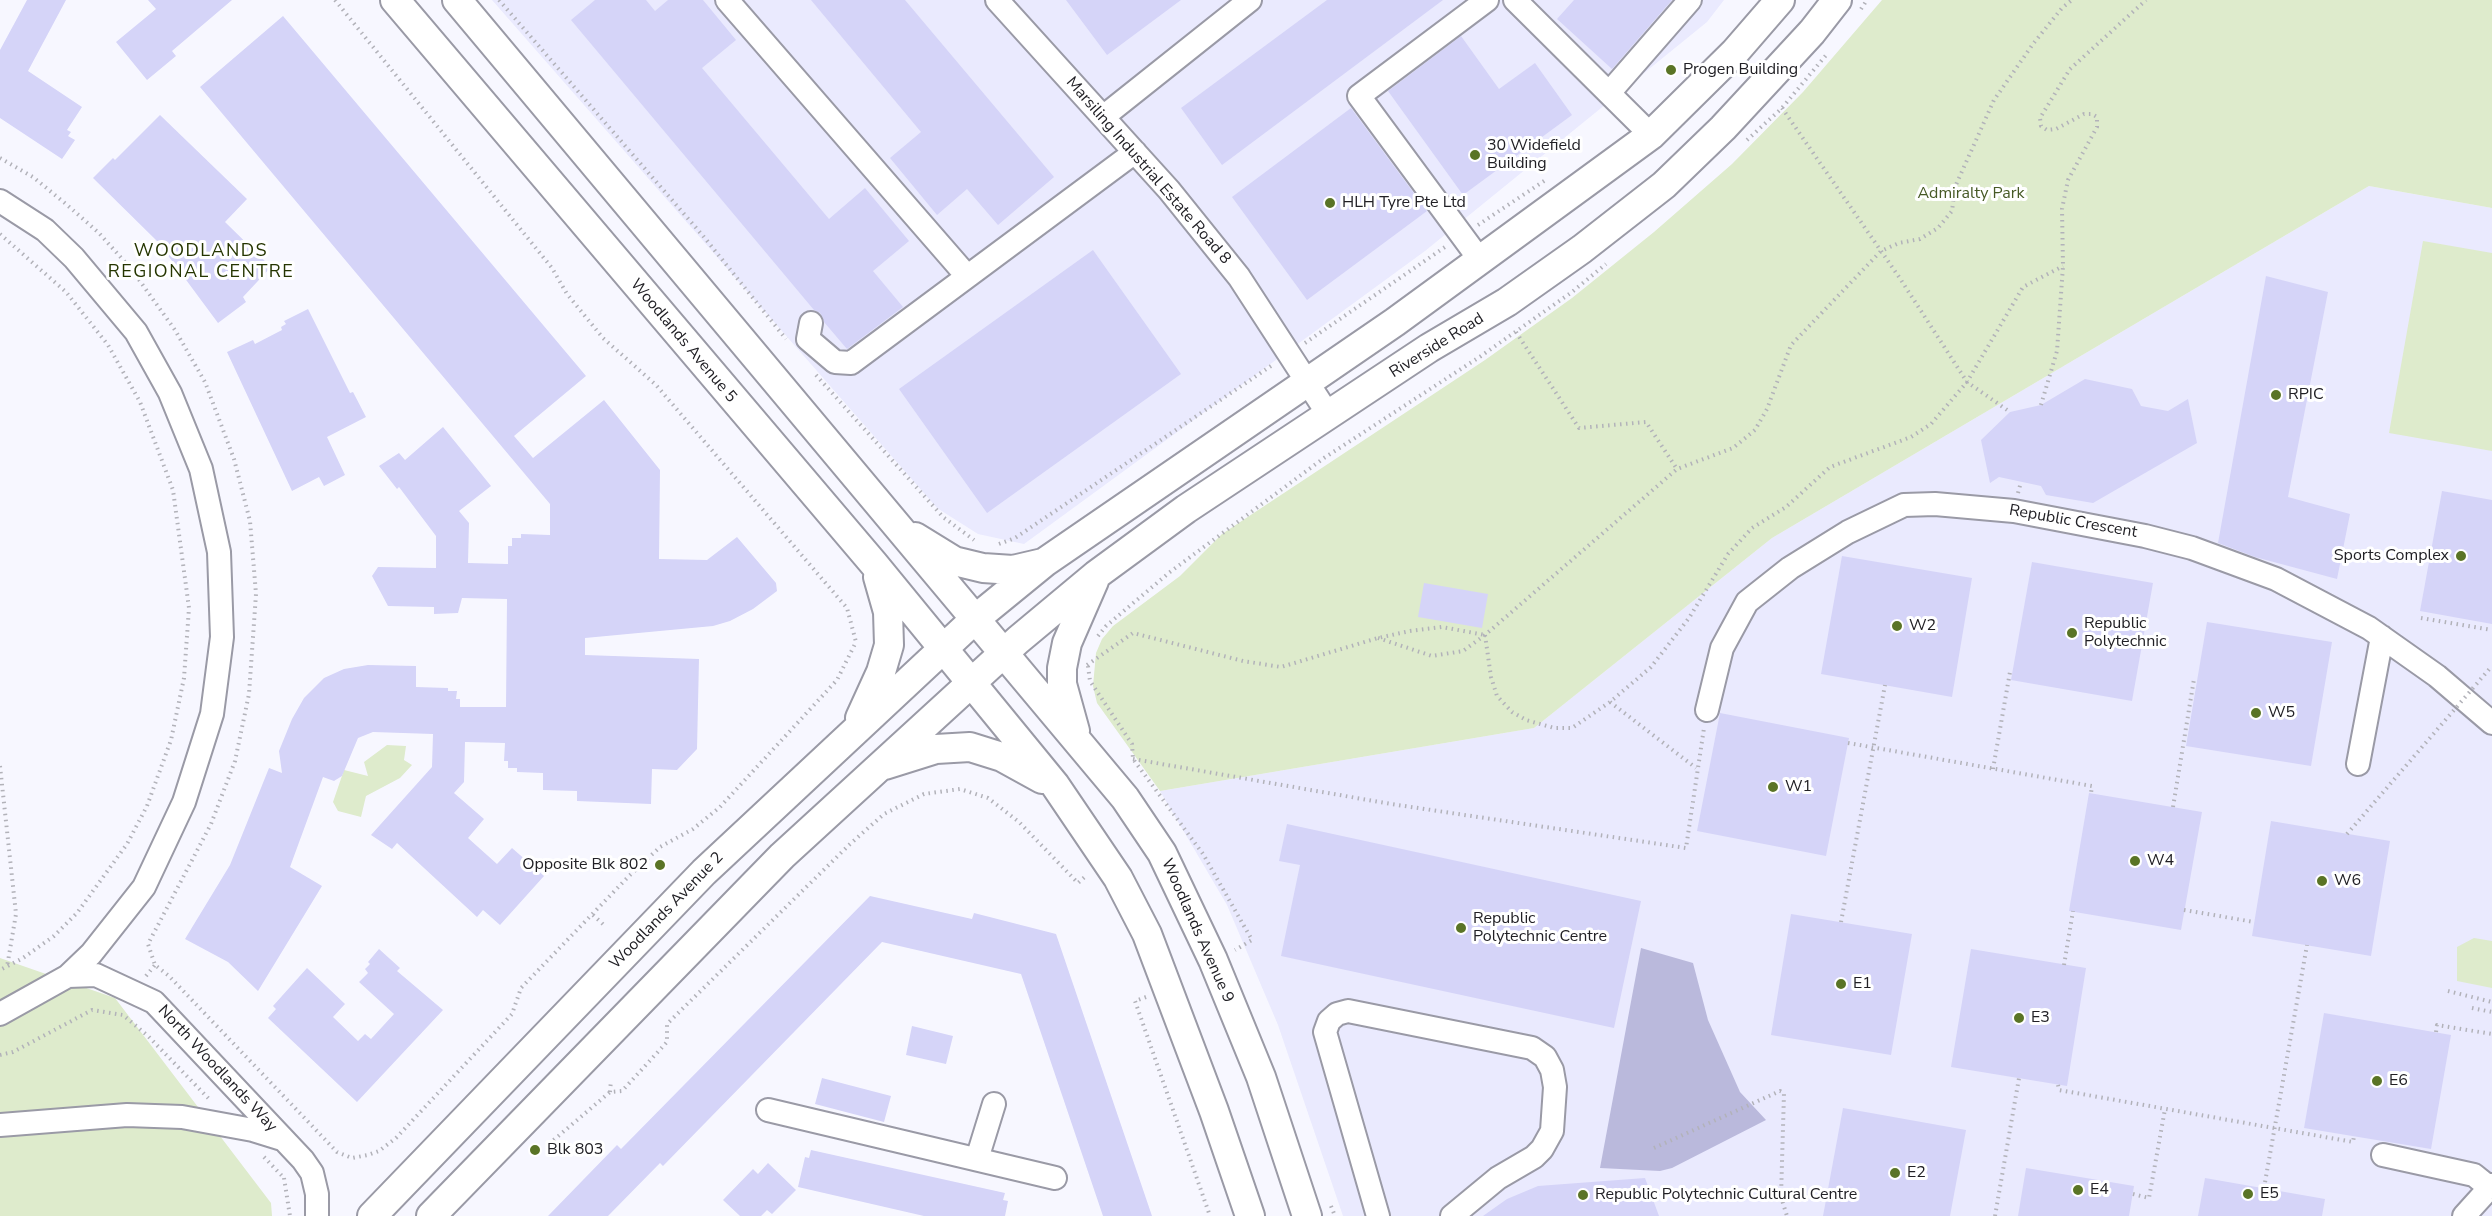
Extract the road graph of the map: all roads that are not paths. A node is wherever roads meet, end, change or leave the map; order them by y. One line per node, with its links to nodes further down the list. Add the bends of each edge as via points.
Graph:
1 (395, 0): 23 (main road, Woodlands Avenue 5)
2 (458, 0): 21 (main road)
3 (727, 0): 17 (street)
4 (997, 0): 12 (street, Marsiling Industrial Estate Road 8)
5 (1250, 0): 12 (street)
6 (1487, 0): 16 (street, via 1359,96)
7 (1515, 0): 11 (street)
8 (1690, 0): 11 (street)
9 (1780, 0): 13 (main road, via 1712,76)
10 (1837, 0): 20 (main road, Riverside Road, via 1723,129 1664,185 1507,302)
11 (1609, 93): 13 (street)
12 (1103, 117): 14 (street, Marsiling Industrial Estate Road 8)
13 (1651, 135): 16 (main road)
14 (1135, 152): 17 (street); 19 (street, Marsiling Industrial Estate Road 8, via 1239,277)
15 (0, 201): 37 (street, via 45,230 136,332 170,393 201,469 219,552 222,637 212,714 184,802 144,887 91,954)
16 (1480, 260): 19 (main road)
17 (967, 276): 18 (street, via 851,363 835,362 808,339)
18 (811, 323)
19 (1308, 381): 20 (street, Marsiling Industrial Estate Road 8); 22 (main road)
20 (1328, 414): 24 (main road, Riverside Road)
21 (893, 523): 22 (main road, via 954,561 1013,570); 25 (main road)
22 (1046, 562): 25 (main road)
23 (874, 564): 27 (main road, Woodlands Avenue 5); 32 (main road, via 888,612 889,645)
24 (1096, 575): 28 (main road, Riverside Road); 33 (main road, via 1067,643 1062,668 1062,684)
25 (974, 620): 27 (main road, Woodlands Avenue 2); 28 (main road)
26 (2382, 637): 30 (street, Republic Crescent, via 2276,579 2192,548 2014,511 1904,505 1848,532 1747,602 1722,648); 31 (street, Republic Crescent, via 2437,676); 34 (street)
27 (942, 648): 29 (main road, Woodlands Avenue 5); 32 (main road, Woodlands Avenue 2)
28 (1003, 653): 29 (main road); 33 (main road, Woodlands Avenue 9)
29 (970, 682): 35 (main road); 36 (main road)
30 (1707, 710)
31 (2492, 723)
32 (854, 731): 48 (main road, Woodlands Avenue 2, via 704,872)
33 (1077, 739): 51 (main road, Woodlands Avenue 9, via 1125,798 1162,853 1193,915 1261,1077)
34 (2358, 764)
35 (876, 768): 36 (main road, via 936,749 970,747 1002,758); 49 (main road, via 782,856)
36 (1055, 785): 50 (main road, via 1118,878 1147,934)
37 (68, 976): 38 (street); 42 (street, North Woodlands Way, via 96,975 154,1002)
38 (0, 1014)
39 (994, 1104): 44 (street)
40 (768, 1110): 44 (street)
41 (0, 1125): 42 (street, via 128,1115 182,1117)
42 (284, 1139): 47 (street, North Woodlands Way, via 312,1173)
43 (2383, 1155): 46 (street, via 2474,1174)
44 (977, 1159): 45 (street)
45 (1055, 1178)
46 (2491, 1187): 54 (street)
47 (317, 1216)
48 (372, 1216)
49 (431, 1216)
50 (1250, 1216)
51 (1307, 1216)
52 (1378, 1216): 53 (street, via 1325,1032 1336,1014 1348,1011 1532,1048 1545,1057 1552,1070 1552,1131 1542,1149 1498,1178)
53 (1452, 1216)
54 (2464, 1216)

